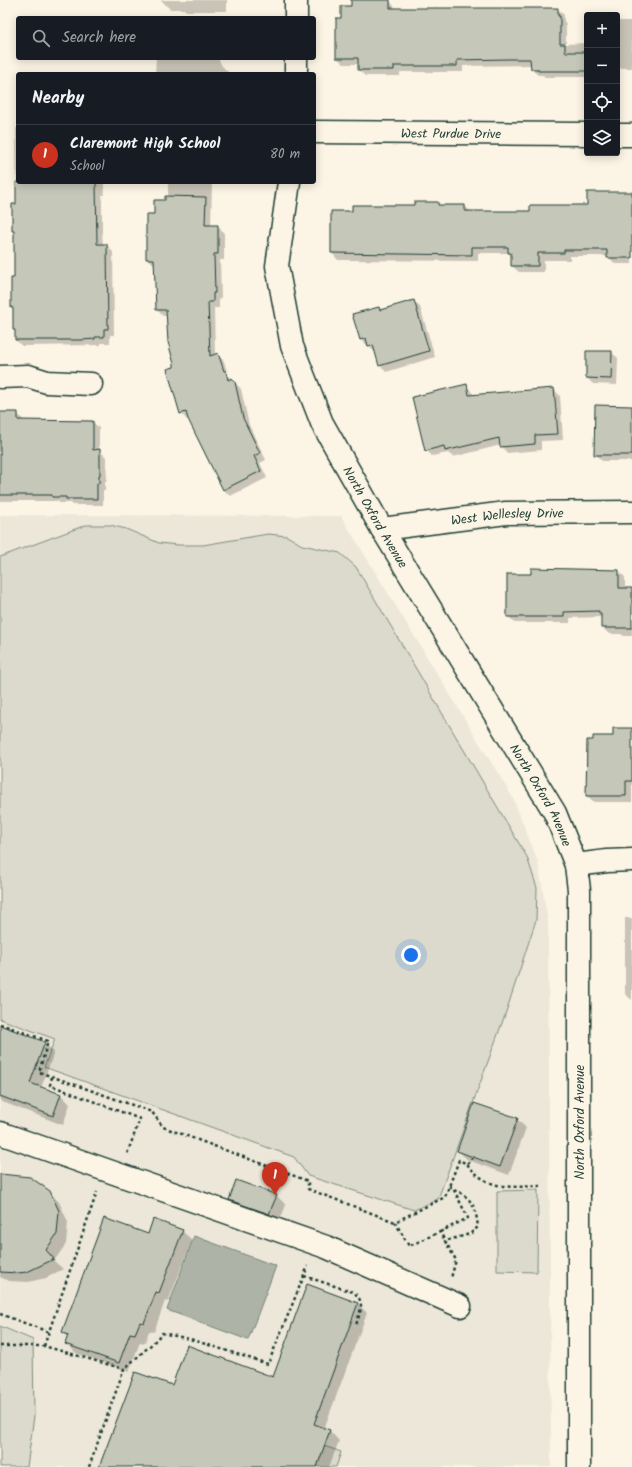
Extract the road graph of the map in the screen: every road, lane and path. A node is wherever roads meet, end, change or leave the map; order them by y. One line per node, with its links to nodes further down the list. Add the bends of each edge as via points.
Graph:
1 (296, 0): 2 (street)
2 (296, 16)
3 (296, 60): 4 (street)
4 (296, 72)
5 (316, 132): 6 (street, West Purdue Drive)
6 (584, 134)
7 (620, 135): 8 (street)
8 (632, 135)
9 (289, 184): 13 (street, North Oxford Avenue, via 277,266 292,346 322,423)
10 (0, 377): 11 (street, via 28,376 47,382)
11 (91, 384)
12 (632, 512): 13 (street, West Wellesley Drive, via 506,513)
13 (382, 529): 15 (street, North Oxford Avenue, via 555,813)
14 (632, 860): 15 (street)
15 (576, 864): 38 (street, North Oxford Avenue, via 579,890)
16 (0, 1024): 17 (path, via 48,1040 40,1072)
17 (52, 1077): 20 (path, via 50,1085 140,1118); 25 (path, via 152,1112 164,1127 308,1181 308,1189)
18 (0, 1132): 28 (street)
19 (472, 1158): 21 (path)
20 (125, 1159)
21 (467, 1164): 23 (path, via 477,1176 500,1187); 24 (path, via 459,1160)
22 (99, 1185): 33 (path)
23 (540, 1186)
24 (451, 1187): 25 (path, via 445,1197); 26 (path, via 468,1218); 27 (path, via 470,1198 478,1227 470,1234)
25 (395, 1222): 26 (path, via 409,1246)
26 (440, 1232): 27 (path)
27 (445, 1242): 30 (path, via 456,1260)
28 (316, 1244): 29 (path); 30 (street)
29 (304, 1276): 32 (path, via 353,1292 360,1297 362,1305); 36 (path, via 268,1364 190,1339 162,1333)
30 (452, 1303)
31 (0, 1314): 33 (path)
32 (356, 1325)
33 (49, 1332): 35 (path)
34 (0, 1346): 35 (path)
35 (44, 1346): 36 (path)
36 (124, 1369): 37 (path)
37 (89, 1467)
38 (579, 1467)

